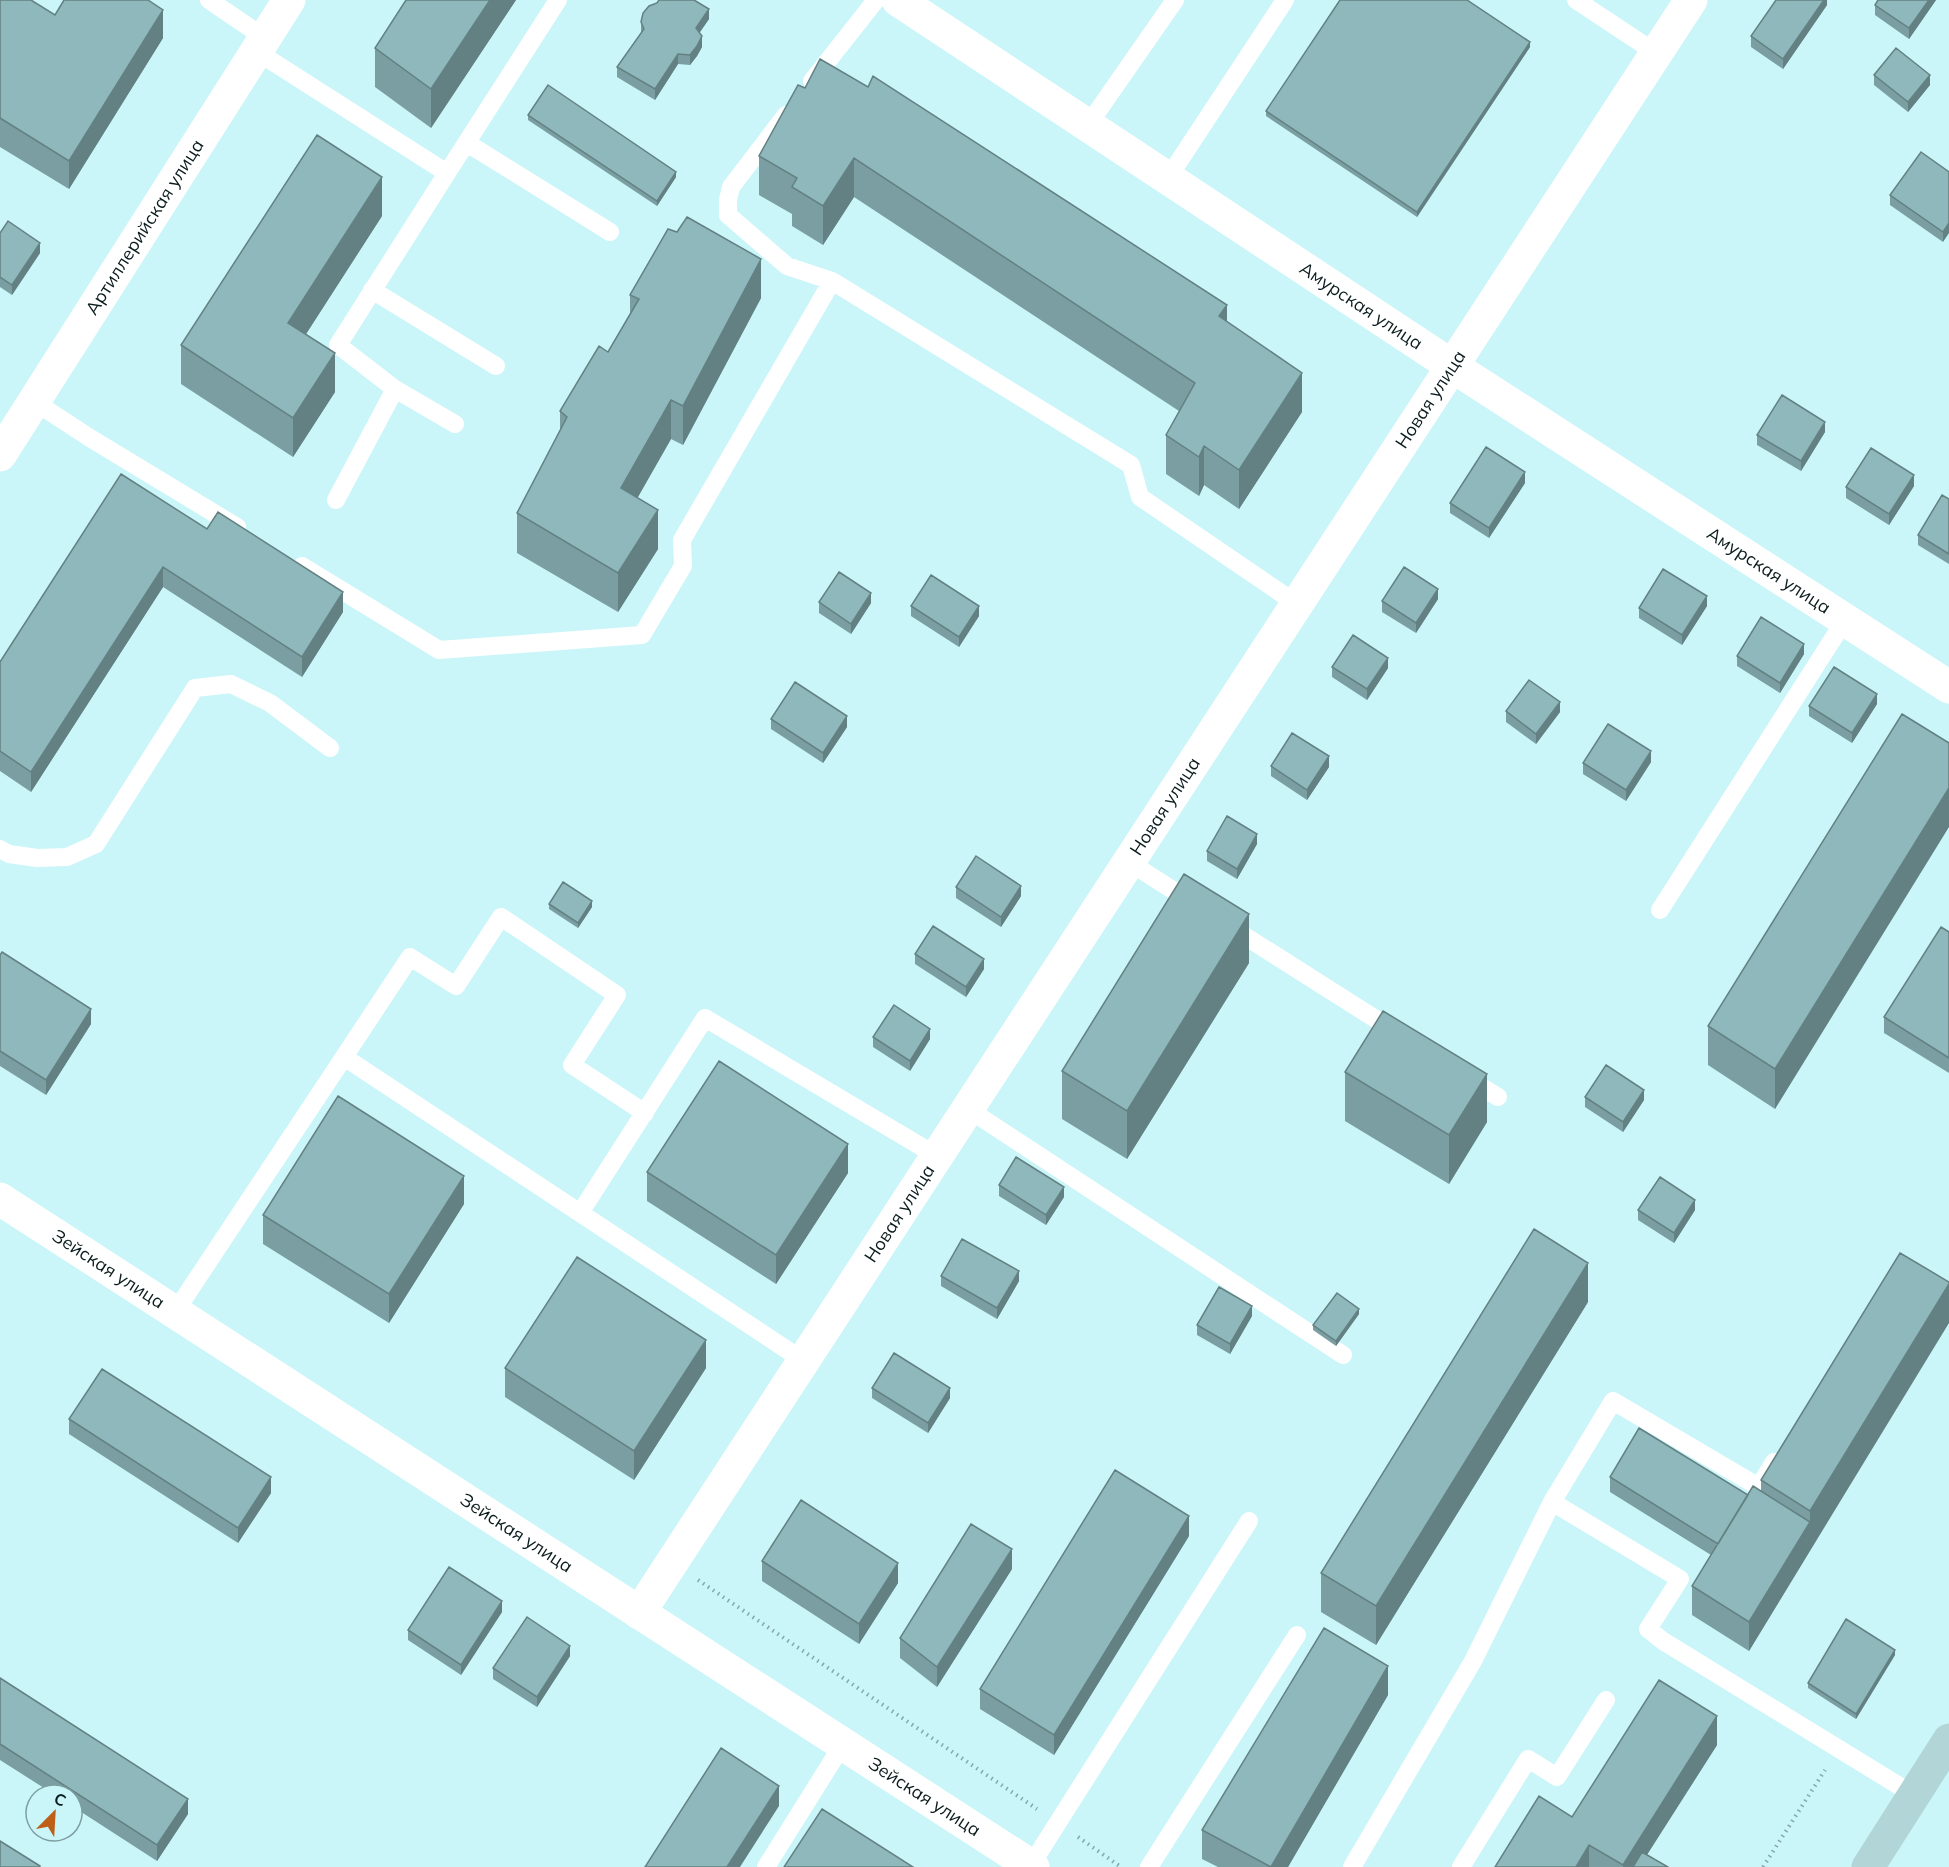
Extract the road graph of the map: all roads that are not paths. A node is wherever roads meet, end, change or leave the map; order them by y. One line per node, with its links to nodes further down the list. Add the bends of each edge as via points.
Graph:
1 (209, 0): 10 (lane)
2 (289, 0): 10 (street, Артиллерийская улица)
3 (558, 0): 13 (lane)
4 (876, 0): 17 (lane, via 731,187 728,200 728,215 787,266)
5 (898, 0): 12 (street, Амурская улица)
6 (1175, 0): 12 (lane)
7 (1285, 0): 15 (lane)
8 (1576, 0): 11 (lane)
9 (1690, 0): 11 (street, Новая улица)
10 (261, 44): 14 (lane); 22 (street, Артиллерийская улица)
11 (1656, 53): 20 (street, Новая улица)
12 (1088, 125): 15 (street, Амурская улица)
13 (467, 142): 14 (lane); 16 (lane)
14 (447, 173): 18 (lane)
15 (1168, 178): 20 (street, Амурская улица)
16 (610, 232)
17 (832, 281): 27 (lane, via 682,540 683,566 642,635 439,650); 28 (lane, via 1131,465 1140,497)
18 (372, 290): 19 (lane); 21 (lane, via 338,345)
19 (496, 366)
20 (1452, 366): 28 (street, Новая улица); 29 (street, Амурская улица)
21 (395, 389): 23 (lane); 25 (lane)
22 (34, 402): 24 (street, Артиллерийская улица); 26 (lane)
23 (455, 424)
24 (0, 455)
25 (336, 500)
26 (250, 535)
27 (290, 559)
28 (1297, 604): 33 (street, Новая улица)
29 (1845, 620): 30 (street, Амурская улица); 34 (lane)
30 (1949, 687)
31 (330, 748): 32 (lane, via 270,704 231,684 195,688 96,844 68,857 37,858)
32 (0, 849)
33 (1129, 862): 35 (lane); 39 (street, Новая улица)
34 (1660, 910)
35 (1408, 1040)
36 (344, 1057): 40 (lane, via 410,957 456,986 501,917 617,995 572,1065); 43 (lane); 44 (lane)
37 (1448, 1066): 38 (lane)
38 (1498, 1097)
39 (968, 1109): 41 (street, Новая улица); 45 (lane)
40 (645, 1113): 41 (lane, via 705,1018); 43 (lane)
41 (937, 1156): 46 (street, Новая улица)
42 (0, 1199): 44 (street, Зейская улица)
43 (580, 1213): 46 (lane)
44 (175, 1312): 50 (street, Зейская улица)
45 (1343, 1355)
46 (804, 1361): 50 (street, Новая улица)
47 (1783, 1447): 48 (lane, via 1759,1487 1613,1401)
48 (1552, 1502): 55 (lane, via 1680,1579 1648,1629); 59 (lane, via 1473,1661)
49 (1249, 1521): 56 (lane)
50 (639, 1613): 53 (street, Зейская улица)
51 (1297, 1635): 58 (lane)
52 (1606, 1700): 60 (lane, via 1557,1777 1528,1759)
53 (843, 1744): 56 (street, Зейская улица); 57 (lane)
54 (1945, 1756): 55 (main road)
55 (1914, 1795): 61 (main road)
56 (1032, 1866)
57 (766, 1867)
58 (1149, 1867)
59 (1352, 1867)
60 (1461, 1867)
61 (1868, 1867)

